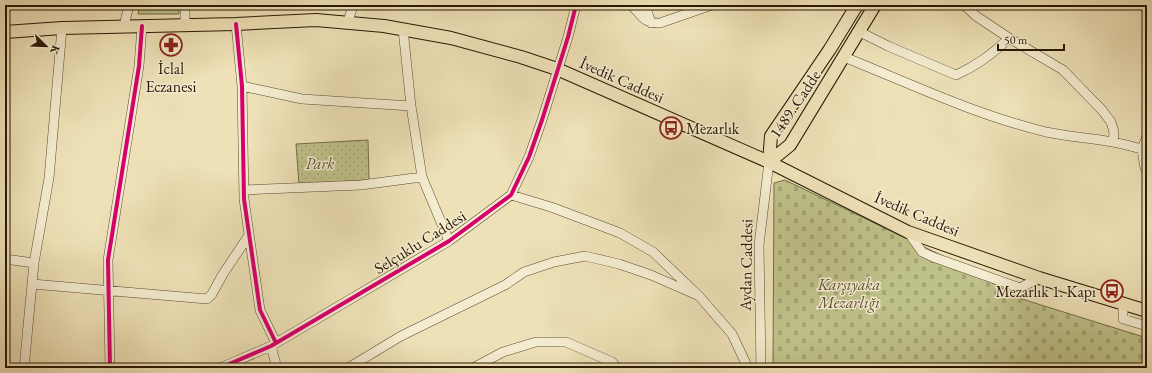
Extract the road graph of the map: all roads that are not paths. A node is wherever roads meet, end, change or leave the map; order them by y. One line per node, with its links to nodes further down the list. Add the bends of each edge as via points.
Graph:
1 (129, 5): 15 (street)
2 (186, 5): 14 (street)
3 (353, 5): 11 (street)
4 (576, 5): 24 (street, Selçuklu Caddesi)
5 (631, 5): 12 (street, via 641,17)
6 (645, 5): 12 (street)
7 (712, 5): 12 (street, via 660,23)
8 (857, 5): 22 (main road, 1489. Cadde)
9 (875, 5): 20 (main road, 1489. Cadde)
10 (964, 5): 21 (street)
11 (348, 22): 13 (main road, İvedik Caddesi, via 316,20); 18 (main road, İvedik Caddesi)
12 (651, 23)
13 (236, 24): 14 (main road, İvedik Caddesi); 25 (street)
14 (185, 25): 16 (main road, İvedik Caddesi)
15 (124, 26): 16 (main road, İvedik Caddesi); 17 (main road, İvedik Caddesi)
16 (142, 26): 40 (street, via 139,66 108,260)
17 (62, 28): 19 (main road, İvedik Caddesi); 38 (street, via 49,178)
18 (403, 29): 24 (main road, İvedik Caddesi, via 484,46); 26 (street)
19 (5, 32)
20 (860, 32): 21 (street, via 956,75 972,68 1000,48); 23 (main road, 1489. Cadde)
21 (1009, 38): 28 (street, via 1063,70 1111,122)
22 (830, 49): 23 (main road); 30 (main road, 1489. Cadde, via 771,136)
23 (844, 57): 28 (street, via 976,112 1047,132); 30 (main road, 1489. Cadde, via 790,146)
24 (557, 69): 30 (main road, İvedik Caddesi); 34 (street, Selçuklu Caddesi, via 529,157)
25 (242, 86): 26 (street, via 302,99); 33 (street)
26 (411, 106): 32 (street)
27 (1147, 136): 29 (street)
28 (1113, 142): 29 (street)
29 (1144, 150): 31 (street)
30 (769, 162): 42 (main road, İvedik Caddesi, via 908,232 1040,278); 54 (street, Aydan Caddesi, via 759,245)
31 (1147, 171)
32 (422, 177): 33 (street, via 361,185); 36 (street)
33 (244, 190): 35 (street)
34 (511, 195): 36 (street, Selçuklu Caddesi); 41 (street, via 620,233 653,252)
35 (249, 235): 40 (street, via 207,299); 45 (street, via 260,310)
36 (449, 241): 45 (street, Selçuklu Caddesi)
37 (5, 259): 38 (street)
38 (34, 263): 39 (street)
39 (32, 284): 40 (street); 46 (street)
40 (108, 290): 47 (street)
41 (699, 296): 50 (street, via 651,275 585,256 554,262 524,272 505,285 400,336); 53 (street, via 732,334)
42 (1123, 303): 43 (main road, İvedik Caddesi); 44 (street, via 1123,319)
43 (1147, 311)
44 (1147, 326)
45 (273, 344): 48 (street, Selçuklu Caddesi); 49 (street)
46 (24, 368)
47 (110, 368)
48 (220, 368)
49 (277, 368)
50 (348, 368)
51 (473, 368): 52 (street, via 503,352 536,342 566,342 612,362)
52 (617, 368)
53 (748, 368)
54 (761, 368)

